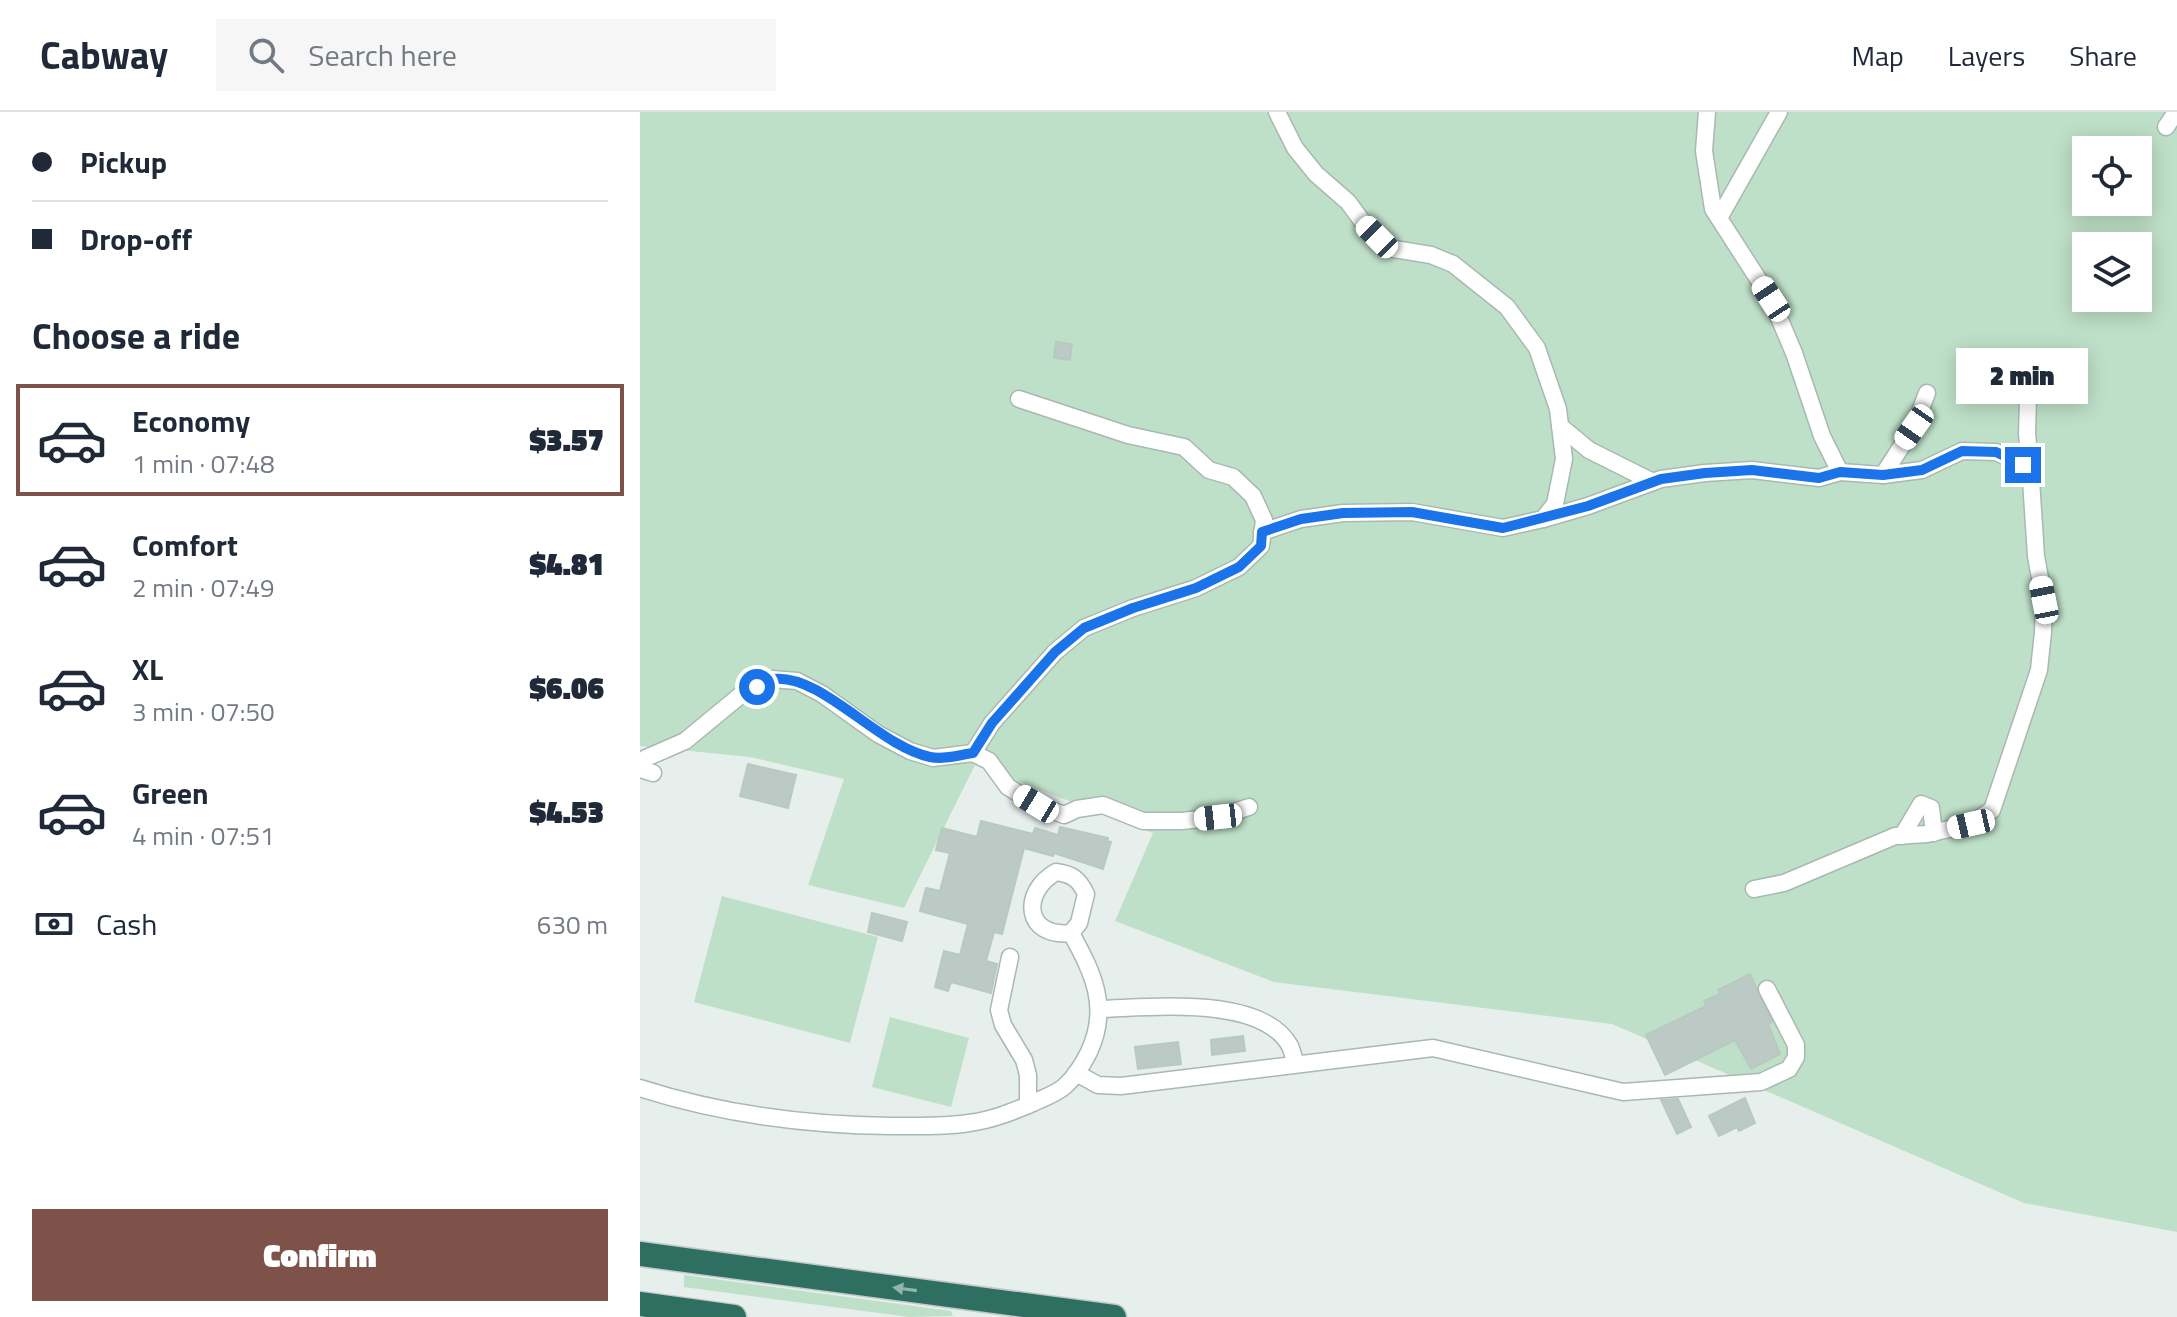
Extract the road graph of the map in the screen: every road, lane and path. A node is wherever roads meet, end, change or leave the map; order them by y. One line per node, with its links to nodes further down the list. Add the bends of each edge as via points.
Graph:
1 (1277, 112): 10 (lane, via 1316,174 1388,248 1453,264 1507,307 1537,348)
2 (1707, 112): 6 (lane, via 1708,188)
3 (1779, 112): 6 (lane)
4 (2176, 112): 5 (lane)
5 (2166, 127)
6 (1719, 218): 11 (lane, via 1771,299)
7 (2029, 361): 13 (lane)
8 (1927, 393): 12 (lane, via 1914,427)
9 (1019, 399): 16 (lane, via 1128,435 1184,447 1209,470 1233,477 1253,496 1264,520)
10 (1560, 426): 14 (lane, via 1589,450); 15 (lane, via 1564,459 1555,504)
11 (1840, 472): 12 (lane); 14 (lane, via 1819,478 1752,470)
12 (1883, 475): 13 (lane, via 1922,470 1962,451 1985,451 2023,465)
13 (2031, 480): 20 (lane, via 2044,600 2039,670 1992,810 1971,824)
14 (1653, 482): 15 (lane)
15 (1543, 519): 16 (lane, via 1503,528 1412,512 1343,513)
16 (1262, 532): 17 (lane, via 1261,546 1239,567 1084,628 1055,652 992,723)
17 (973, 753): 18 (lane, via 933,758 910,751 822,694 797,681 772,679 742,694); 19 (lane, via 989,761 1008,787 1064,815 1103,805 1143,821 1182,821)
18 (646, 767)
19 (1249, 807)
20 (1934, 833): 21 (lane); 21 (lane, via 1931,808 1921,804)
21 (1902, 836): 22 (lane, via 1784,883)
22 (1754, 889)
23 (1071, 933): 26 (lane, via 1094,983)
24 (1010, 957): 30 (lane, via 999,1010 1024,1060)
25 (1767, 989): 27 (lane, via 1796,1045 1796,1057 1789,1069 1761,1082 1623,1092 1433,1048)
26 (1099, 1009): 27 (lane, via 1206,1006 1237,1012 1278,1033); 28 (lane, via 1097,1035)
27 (1296, 1064): 28 (lane, via 1121,1086 1098,1085)
28 (1076, 1073): 30 (lane, via 1060,1090)
29 (640, 1088): 30 (lane, via 715,1109 804,1123 968,1124)
30 (1028, 1105)
31 (640, 1254): 33 (highway, one-way to 31)
32 (640, 1304): 34 (highway)
33 (981, 1308): 35 (highway)
34 (734, 1317)
35 (1114, 1317)

